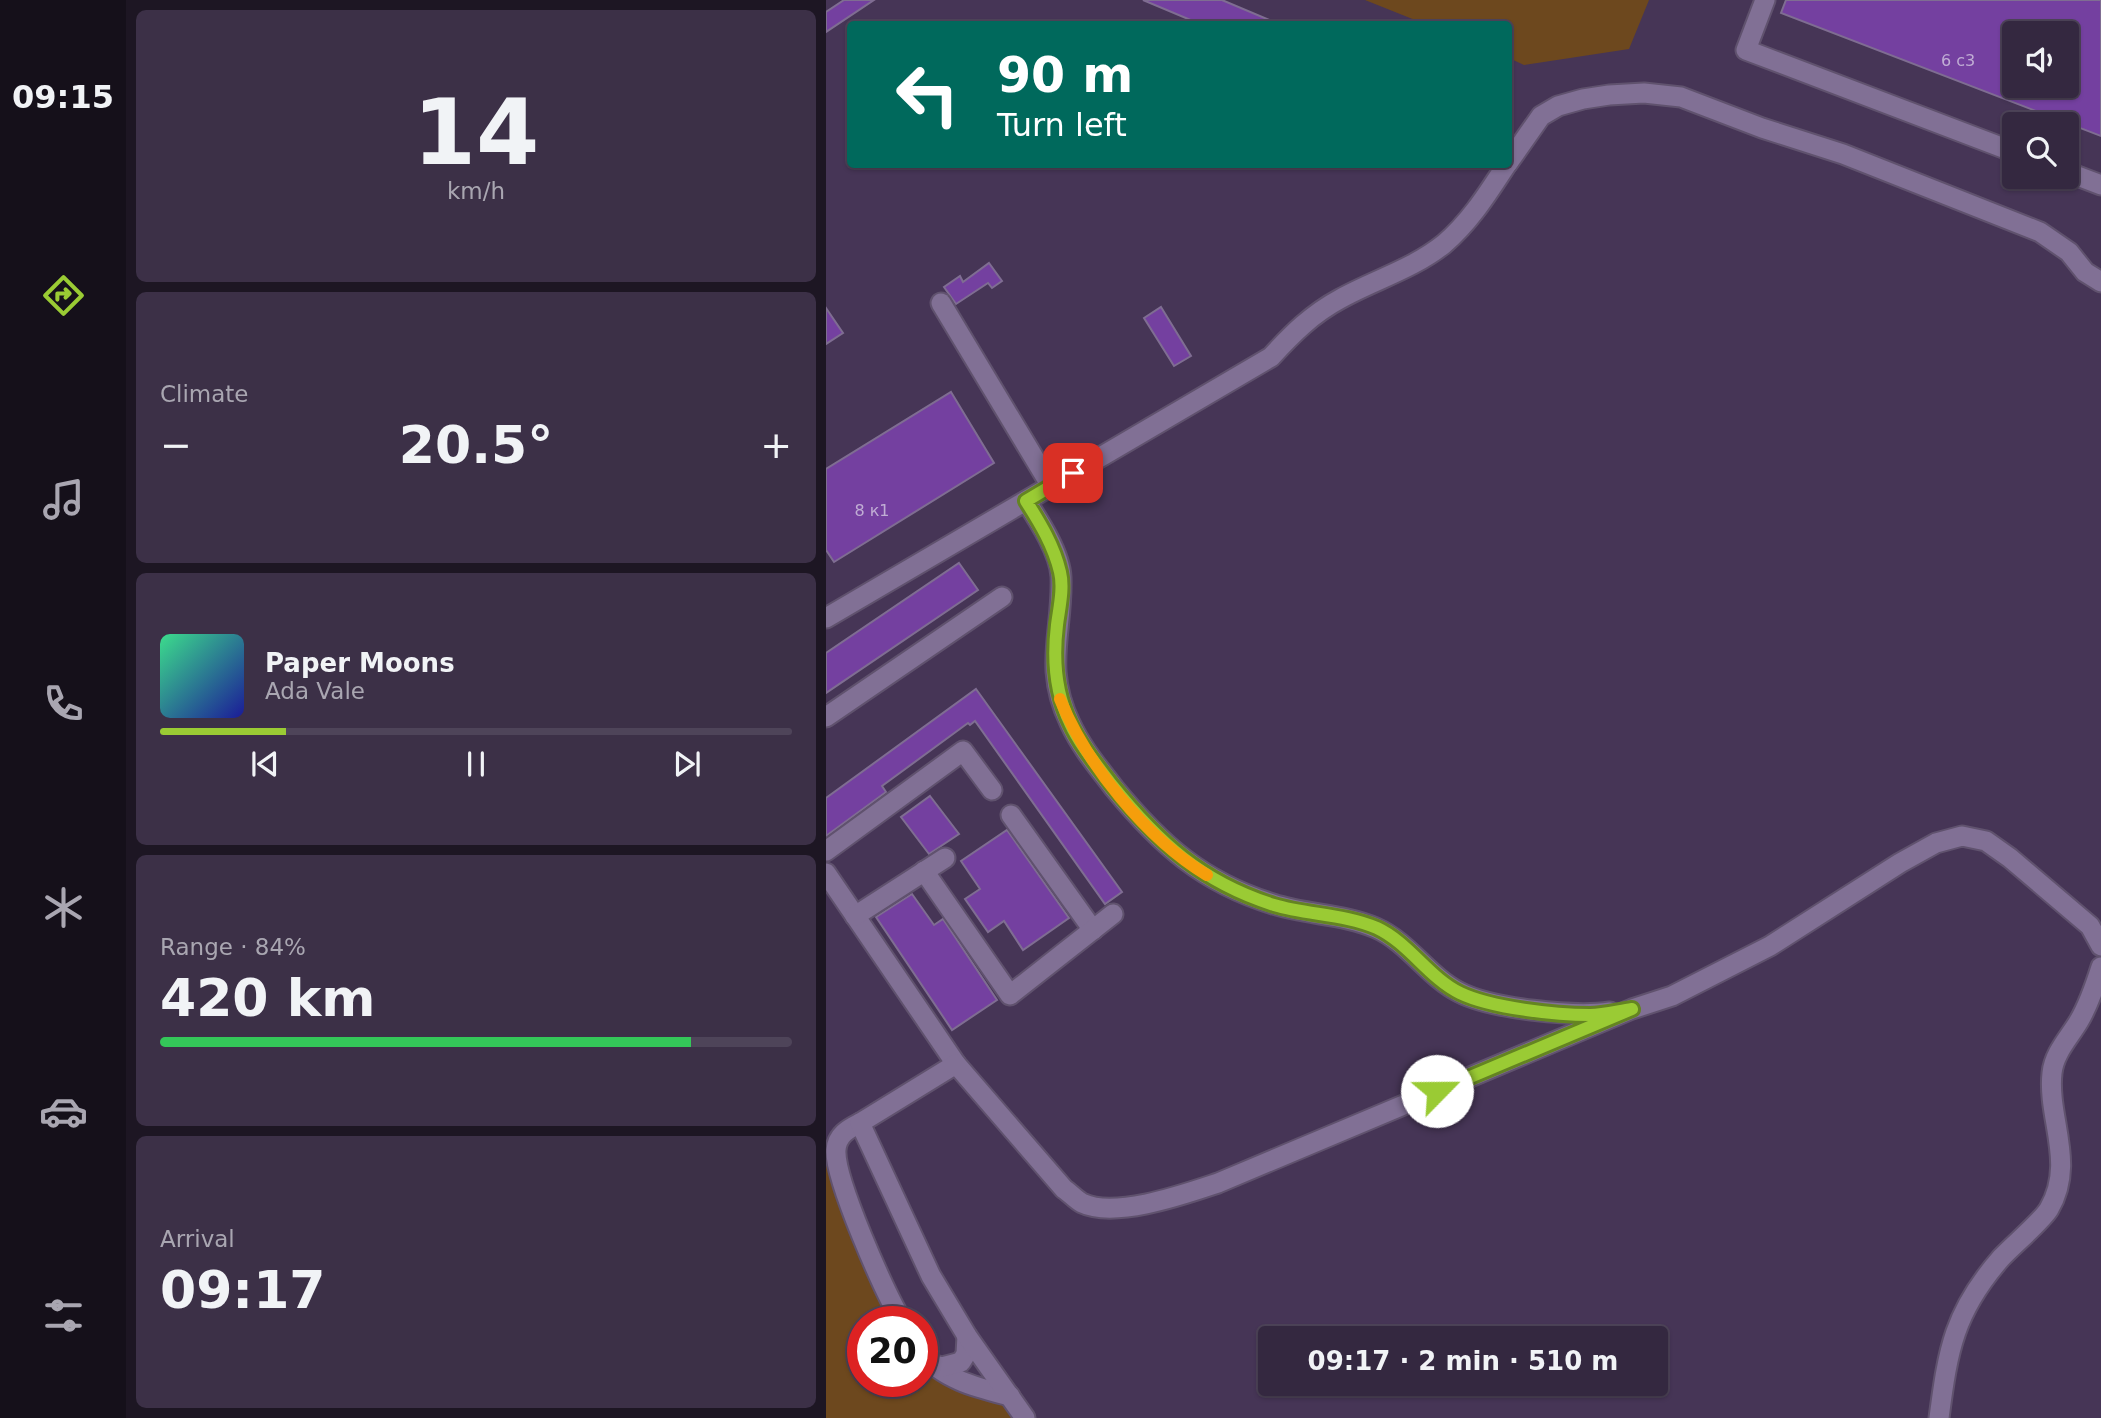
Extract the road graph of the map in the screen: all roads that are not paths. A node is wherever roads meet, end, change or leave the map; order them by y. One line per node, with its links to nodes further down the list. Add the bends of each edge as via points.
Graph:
1 (1765, 0): 2 (street, via 1746,51)
2 (2002, 147)
3 (1512, 158): 7 (street, via 1541,116 1558,106 1609,95 1681,97 1843,154 2040,232)
4 (1505, 168): 9 (street, via 1470,219 1424,258 1340,299 1298,327 1271,357)
5 (2079, 177): 6 (street)
6 (2101, 185)
7 (2101, 282)
8 (942, 303): 9 (street)
9 (1051, 486): 10 (street)
10 (1026, 501): 12 (street); 25 (street, via 1051,545 1061,574 1055,673 1070,723 1089,756 1144,825 1185,861 1231,889 1274,905 1378,929 1460,993 1542,1011 1591,1015)
11 (1002, 597): 13 (street)
12 (826, 618)
13 (826, 717)
14 (992, 790): 16 (street, via 963,751)
15 (1011, 815): 22 (street)
16 (826, 851)
17 (945, 858): 18 (street)
18 (924, 871): 21 (street); 22 (street, via 1010,995)
19 (826, 873): 21 (street)
20 (1113, 915): 22 (street)
21 (855, 916): 26 (street)
22 (1093, 930)
23 (2101, 946): 25 (street, via 2090,926 2010,858 1986,841 1962,836 1936,843 1900,863 1770,946 1672,996)
24 (2101, 967): 34 (street, via 2095,989 2052,1072 2061,1160 2049,1209 2002,1256 1967,1304 1954,1332)
25 (1632, 1009): 26 (street, via 1218,1183 1127,1207 1083,1203 1064,1189)
26 (956, 1064): 27 (street)
27 (860, 1123): 28 (street, via 840,1137 836,1158 850,1203); 29 (street, via 931,1276)
28 (895, 1306)
29 (967, 1336): 30 (street, via 961,1362); 32 (street)
30 (938, 1365)
31 (938, 1367): 32 (street, via 951,1377)
32 (1010, 1395): 33 (street)
33 (1025, 1418)
34 (1939, 1418)

